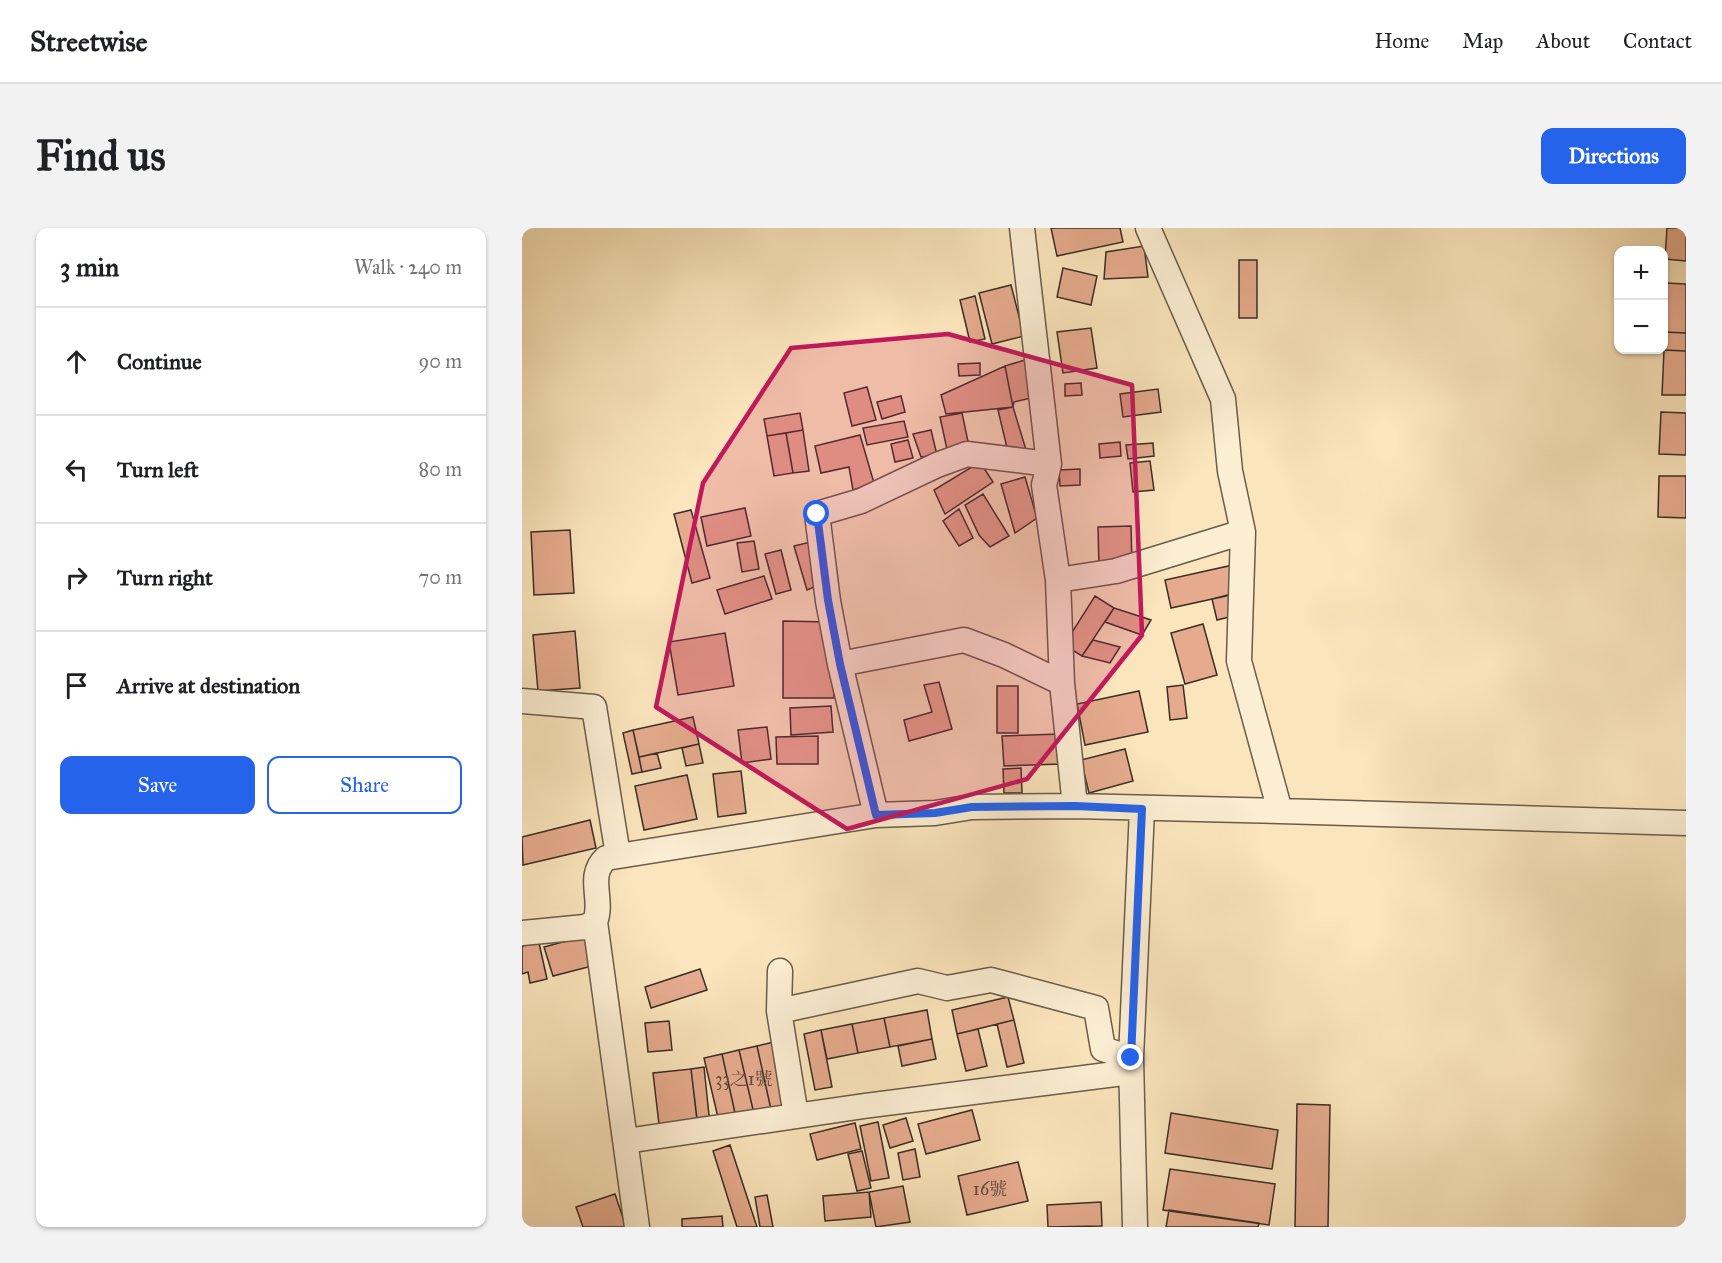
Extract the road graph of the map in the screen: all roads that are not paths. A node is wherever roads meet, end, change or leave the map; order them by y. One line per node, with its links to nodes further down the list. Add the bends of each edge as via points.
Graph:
1 (1022, 228): 3 (street)
2 (1148, 228): 4 (street, via 1223,399 1230,471)
3 (1049, 464): 5 (street, via 1044,485); 6 (street, via 967,454 861,501 817,514)
4 (1243, 532): 5 (street, via 1116,571); 11 (street, via 1239,661)
5 (1058, 580): 7 (street)
6 (840, 664): 7 (street, via 964,640); 12 (street)
7 (1062, 683): 9 (street)
8 (522, 701): 14 (street, via 594,707)
9 (1075, 806): 10 (street); 12 (street, via 972,807)
10 (1142, 809): 11 (street); 19 (street)
11 (1280, 811): 13 (street)
12 (876, 815): 14 (street)
13 (1686, 823)
14 (618, 855): 15 (street, via 606,858 598,866)
15 (595, 922): 16 (street, via 585,927); 21 (street)
16 (522, 933)
17 (780, 970): 18 (street)
18 (779, 1011): 19 (street, via 918,981 947,988 991,980 1096,1008 1103,1049); 20 (street)
19 (1131, 1065): 20 (street); 23 (street)
20 (796, 1116): 21 (street)
21 (626, 1142): 22 (street)
22 (637, 1227)
23 (1135, 1227)

